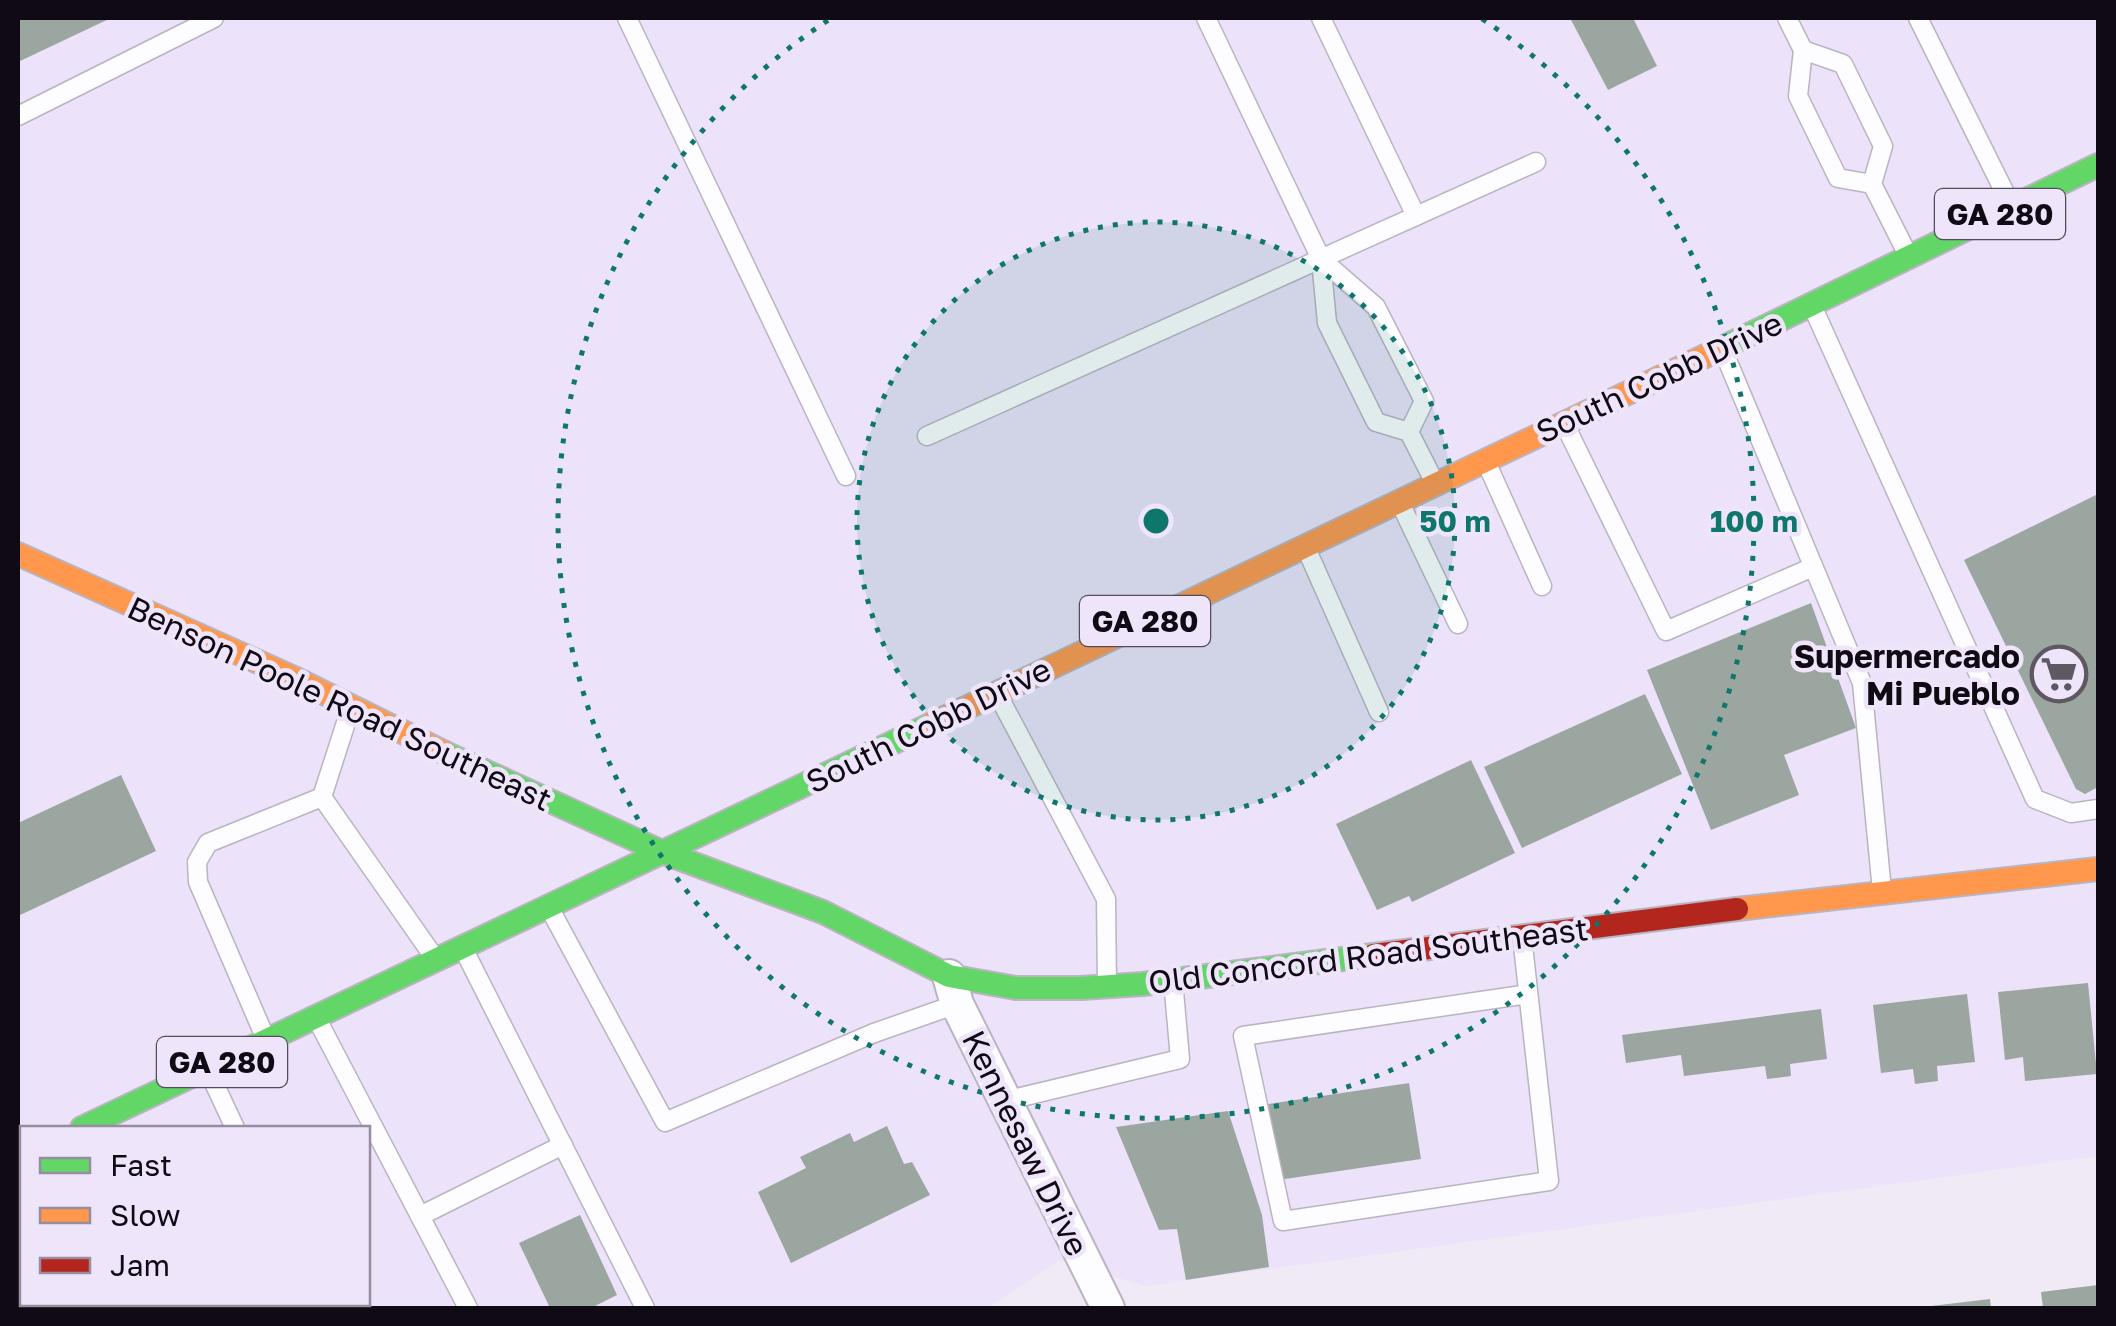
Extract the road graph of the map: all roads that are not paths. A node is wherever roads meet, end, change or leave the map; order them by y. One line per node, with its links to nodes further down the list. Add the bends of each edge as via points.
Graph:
1 (214, 18): 8 (lane)
2 (627, 18): 22 (lane)
3 (1206, 18): 15 (lane)
4 (1320, 18): 13 (lane)
5 (1787, 18): 7 (lane)
6 (1918, 18): 12 (lane)
7 (1803, 50): 11 (lane, via 1798,96 1838,178); 11 (lane, via 1843,64 1882,146)
8 (18, 116)
9 (1536, 162): 13 (lane)
10 (2098, 165): 12 (main road, South Cobb Drive / GA 280)
11 (1872, 184): 14 (lane)
12 (2012, 208): 14 (main road, South Cobb Drive / GA 280)
13 (1416, 216): 15 (lane)
14 (1910, 258): 16 (main road, South Cobb Drive / GA 280)
15 (1321, 259): 19 (lane, via 1328,323 1376,422); 19 (lane, via 1376,307 1424,400); 20 (lane)
16 (1812, 305): 17 (main road, South Cobb Drive / GA 280); 34 (lane, via 2035,799 2072,813)
17 (1722, 347): 18 (main road, South Cobb Drive / GA 280); 27 (lane)
18 (1564, 422): 21 (main road, South Cobb Drive / GA 280); 27 (lane, via 1666,631)
19 (1409, 432): 23 (lane)
20 (927, 436)
21 (1484, 459): 23 (main road, South Cobb Drive / GA 280); 28 (lane)
22 (846, 476)
23 (1435, 484): 24 (main road, South Cobb Drive / GA 280)
24 (1399, 500): 25 (main road, South Cobb Drive / GA 280); 29 (lane)
25 (1304, 545): 30 (main road, South Cobb Drive / GA 280); 32 (lane)
26 (18, 554): 31 (main road, Benson Poole Road Southeast)
27 (1813, 566): 37 (lane, via 1862,682)
28 (1542, 586)
29 (1458, 624)
30 (996, 692): 35 (main road, South Cobb Drive / GA 280); 43 (lane, via 1106,899)
31 (351, 706): 33 (lane); 35 (main road, Benson Poole Road Southeast)
32 (1379, 712)
33 (322, 797): 41 (lane); 47 (lane, via 232,830 208,843 198,862 198,882)
34 (2098, 810)
35 (662, 852): 38 (main road, South Cobb Drive / GA 280); 44 (main road, Old Concord Road Southeast, via 824,912)
36 (2098, 868): 37 (main road, Old Concord Road Southeast)
37 (1882, 891): 39 (main road, Old Concord Road Southeast)
38 (548, 906): 40 (main road, South Cobb Drive / GA 280); 44 (lane, via 666,1122 874,1032)
39 (1522, 936): 42 (main road, Old Concord Road Southeast); 45 (lane)
40 (463, 947): 41 (main road, South Cobb Drive / GA 280); 52 (lane)
41 (436, 960): 46 (main road, South Cobb Drive / GA 280)
42 (1173, 979): 43 (main road, Old Concord Road Southeast); 49 (lane, via 1180,1059)
43 (1107, 986): 44 (main road, Old Concord Road Southeast)
44 (953, 990): 49 (street, Kennesaw Drive)
45 (1528, 994): 45 (lane, via 1549,1180 1284,1221 1244,1036)
46 (318, 1019): 47 (main road, South Cobb Drive / GA 280); 53 (lane)
47 (268, 1042): 48 (main road, South Cobb Drive / GA 280)
48 (207, 1069): 50 (main road, South Cobb Drive / GA 280); 51 (lane)
49 (1004, 1101): 56 (street, Kennesaw Drive)
50 (86, 1126)
51 (235, 1126)
52 (563, 1146): 53 (lane); 55 (lane)
53 (420, 1216): 54 (lane)
54 (468, 1308)
55 (645, 1308)
56 (1108, 1308)

